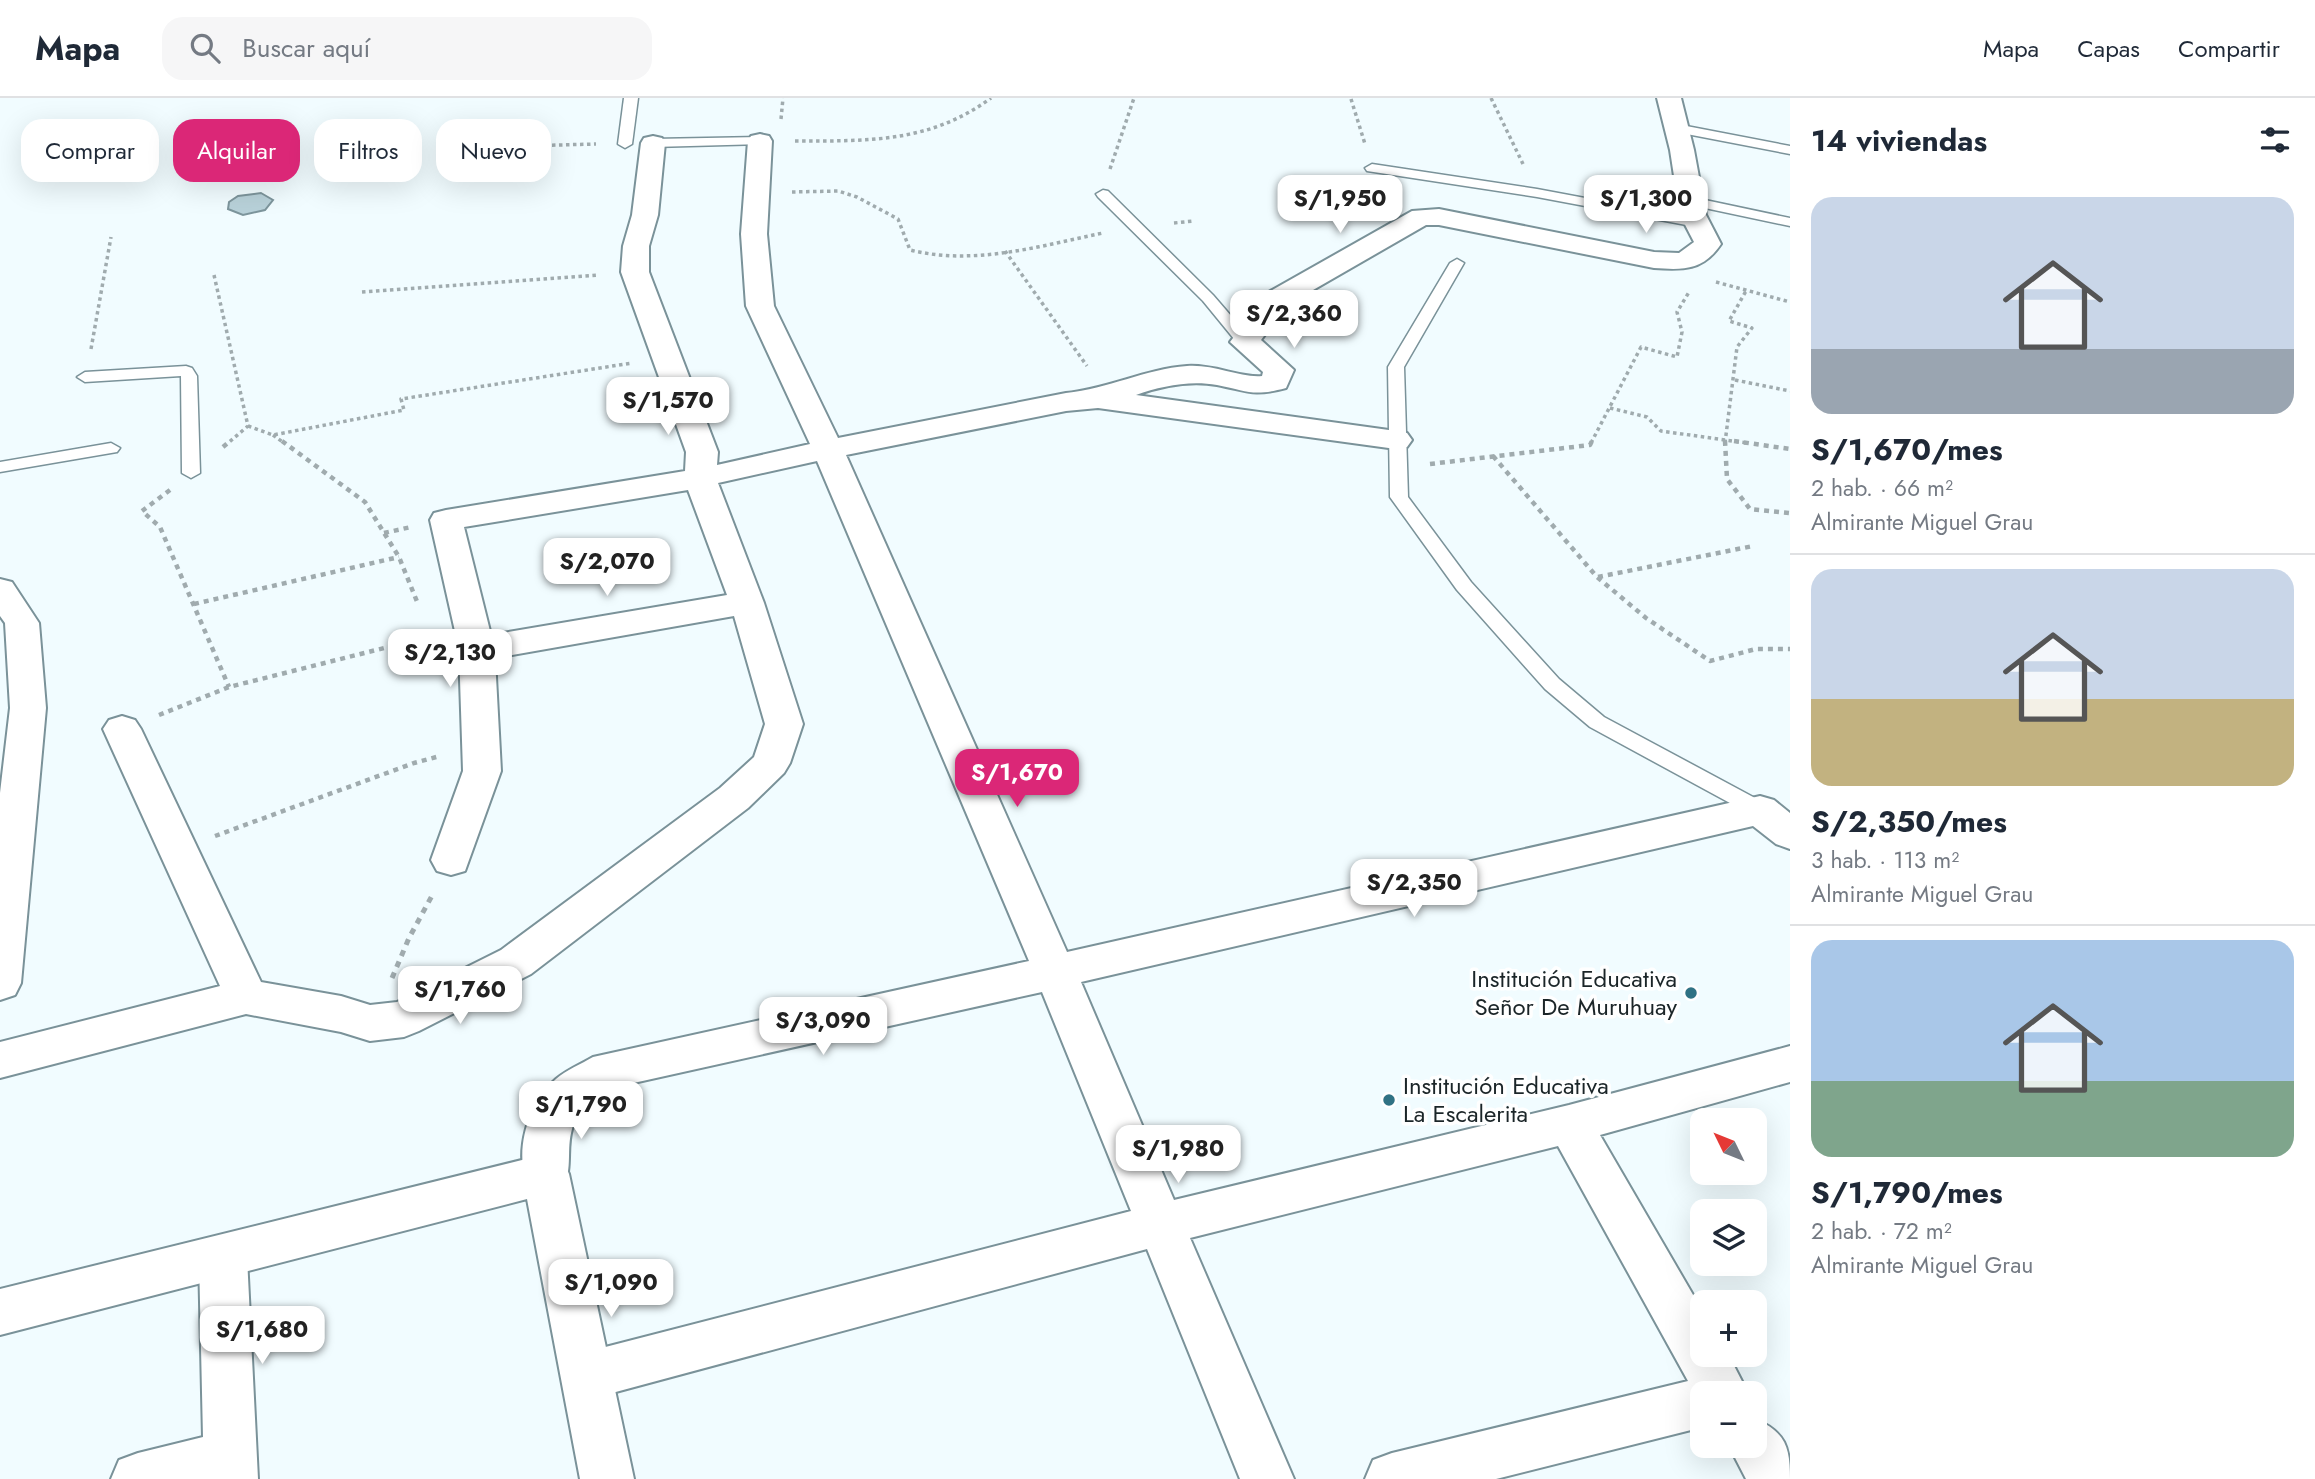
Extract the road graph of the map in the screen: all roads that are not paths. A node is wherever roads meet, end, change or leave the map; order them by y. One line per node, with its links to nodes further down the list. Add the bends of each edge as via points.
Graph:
1 (631, 98): 5 (lane)
2 (1669, 98): 3 (street)
3 (1676, 128): 6 (lane); 9 (street)
4 (760, 141): 5 (lane); 16 (street, via 754,234 760,306)
5 (639, 144): 20 (street, via 645,215 636,246 635,272 702,452)
6 (1790, 150)
7 (1372, 168): 9 (lane)
8 (1103, 194): 12 (lane, via 1208,298)
9 (1694, 212): 10 (lane); 12 (street, via 1708,244 1685,262 1421,217 1277,299)
10 (1790, 222)
11 (1457, 263): 17 (lane, via 1396,367)
12 (1245, 342): 14 (street, via 1279,370 1275,382 1257,388 1215,376 1154,378)
13 (86, 377): 19 (lane, via 186,371 190,376)
14 (1103, 397): 16 (street); 17 (street)
15 (111, 448): 18 (lane)
16 (828, 449): 20 (street); 28 (street)
17 (1397, 454): 26 (lane, via 1399,497 1464,586 1552,684 1597,722)
18 (0, 467)
19 (191, 473)
20 (700, 478): 22 (street); 23 (street, via 446,520)
21 (0, 590): 24 (street, via 22,623)
22 (747, 603): 23 (street); 30 (street, via 784,724 771,763 734,798 516,962 404,1019 370,1023)
23 (474, 637): 27 (street, via 482,771)
24 (14, 710): 29 (street)
25 (122, 729): 30 (street)
26 (1775, 822): 28 (street, via 1420,886)
27 (451, 860)
28 (1055, 972): 34 (street, via 609,1070 572,1093 549,1123); 35 (street)
29 (0, 983)
30 (246, 997): 31 (street)
31 (0, 1060)
32 (1790, 1064): 33 (street)
33 (1569, 1125): 35 (street); 39 (street)
34 (546, 1174): 36 (street); 38 (street)
35 (1161, 1224): 38 (street); 45 (street)
36 (223, 1257): 37 (street); 42 (street)
37 (0, 1312)
38 (586, 1376): 44 (street)
39 (1715, 1381)
40 (1690, 1405): 46 (street)
41 (1763, 1458): 47 (street)
42 (230, 1468): 43 (street)
43 (138, 1479)
44 (607, 1479)
45 (1267, 1479)
46 (1392, 1479)
47 (1777, 1479)

